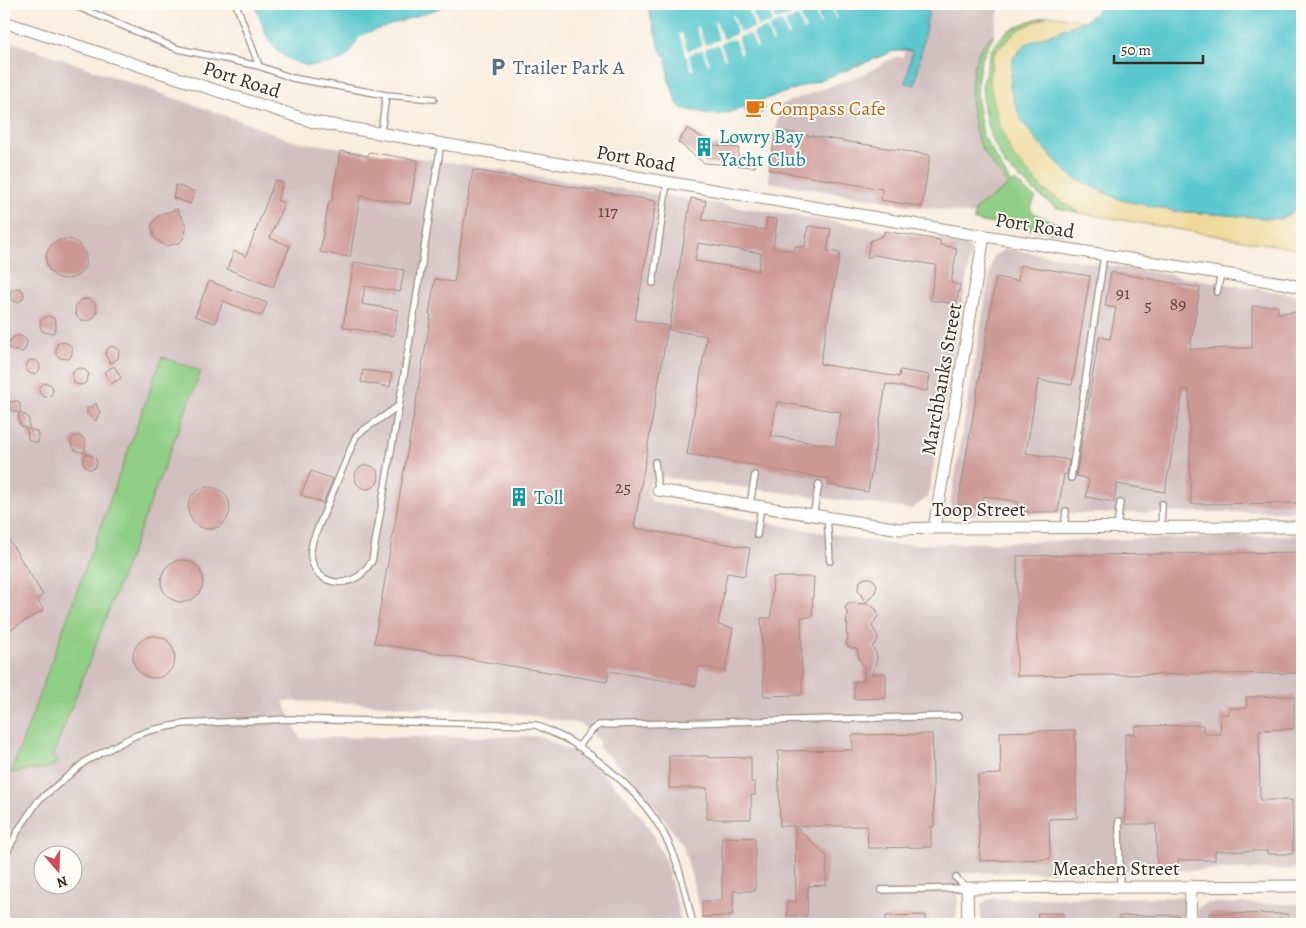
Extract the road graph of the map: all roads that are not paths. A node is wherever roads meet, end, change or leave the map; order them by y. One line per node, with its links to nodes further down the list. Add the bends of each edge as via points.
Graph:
1 (71, 4): 4 (lane, via 178,49)
2 (236, 4): 4 (lane)
3 (4, 22): 7 (street, Port Road, via 314,122)
4 (259, 66): 5 (lane, via 292,78)
5 (386, 95): 6 (lane); 7 (lane)
6 (434, 99)
7 (381, 133): 8 (street, Port Road)
8 (441, 143): 9 (street, Port Road); 16 (lane)
9 (667, 182): 10 (street, Port Road); 13 (lane)
10 (984, 236): 11 (street, Port Road); 29 (street, Marchbanks Street)
11 (1104, 255): 12 (street, Port Road); 19 (lane)
12 (1221, 274): 14 (street, Port Road); 15 (lane)
13 (652, 283)
14 (1302, 288)
15 (1217, 292)
16 (399, 405): 16 (lane, via 372,561 357,577 341,582 328,581 318,574 313,565 310,554 313,540 356,436)
17 (655, 462): 21 (lane)
18 (755, 475): 24 (lane)
19 (1071, 478)
20 (819, 484): 26 (lane)
21 (658, 490): 24 (street, Toop Street)
22 (1120, 503): 31 (lane)
23 (1162, 504): 32 (lane)
24 (755, 505): 26 (street, Toop Street); 33 (lane)
25 (1066, 511): 30 (lane)
26 (813, 515): 27 (street, Toop Street)
27 (827, 517): 29 (street, Toop Street, via 900,529); 34 (lane)
28 (1302, 527): 32 (street, Toop Street)
29 (934, 528): 30 (street, Toop Street)
30 (1064, 528): 31 (street, Toop Street)
31 (1117, 528): 32 (street, Toop Street)
32 (1161, 528)
33 (757, 535)
34 (830, 561)
35 (959, 716): 36 (lane, via 599,725)
36 (578, 747): 38 (lane, via 536,725 290,719 182,724 152,730 86,761 38,801 19,829); 45 (lane, via 618,776 653,816 670,845)
37 (1119, 821): 42 (lane)
38 (4, 864)
39 (956, 878): 43 (lane)
40 (1191, 886): 41 (street, Meachen Street); 42 (street, Meachen Street); 47 (street)
41 (1302, 886)
42 (1120, 887): 43 (street, Meachen Street)
43 (967, 888): 44 (lane); 46 (street)
44 (881, 890)
45 (693, 924)
46 (968, 924)
47 (1190, 924)

